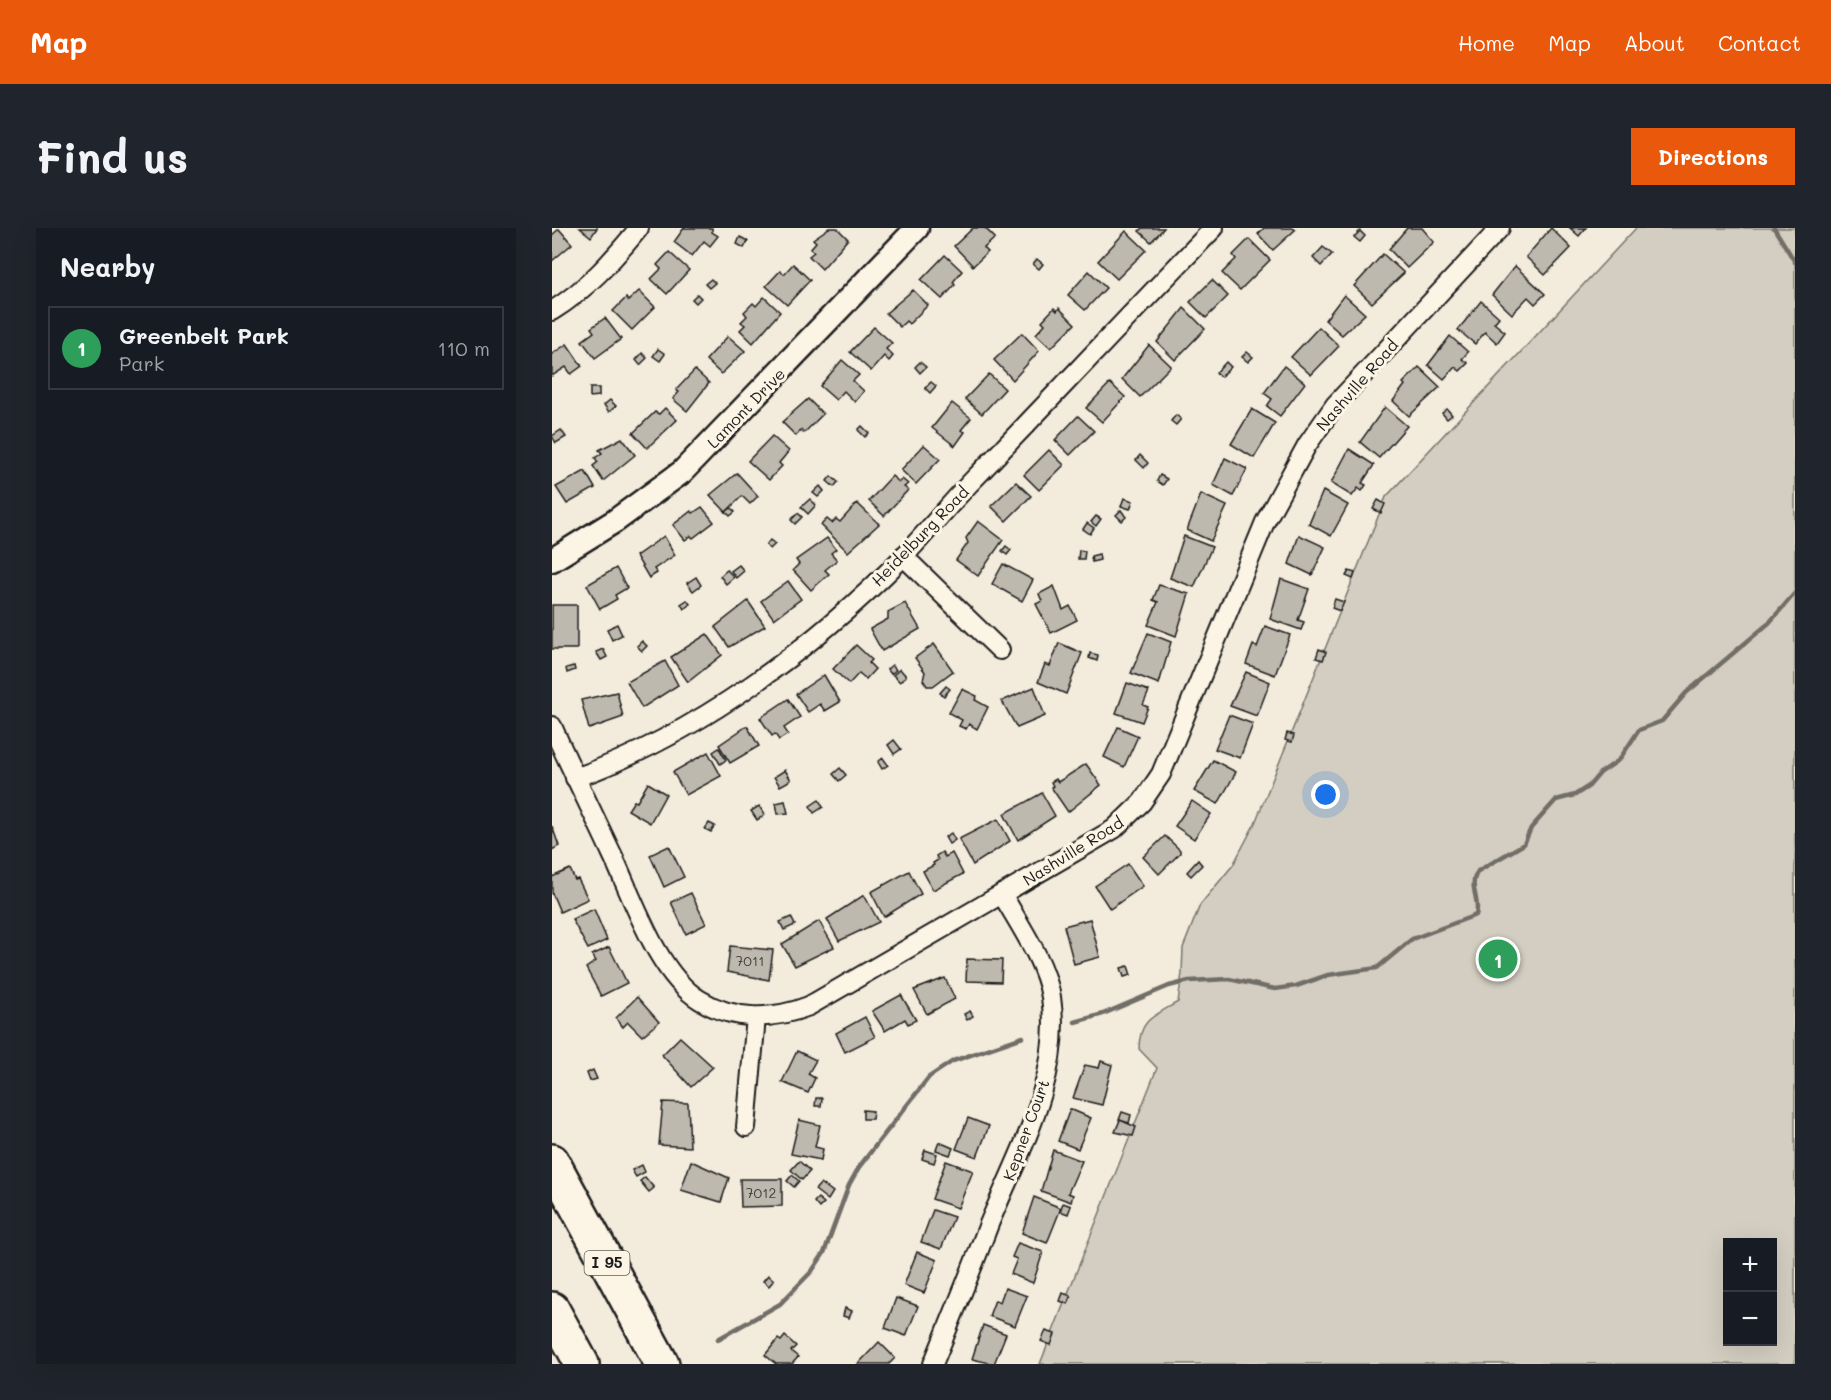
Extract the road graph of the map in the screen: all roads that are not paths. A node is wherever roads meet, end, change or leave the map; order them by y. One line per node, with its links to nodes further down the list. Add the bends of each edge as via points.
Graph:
1 (639, 228): 5 (street, via 584,288)
2 (918, 228): 7 (street, Lamont Drive, via 682,472 615,521)
3 (1214, 228): 6 (street, Heidelburg Road)
4 (1500, 228): 11 (street, Nashville Road, via 1335,405 1297,462 1265,522 1176,744 1153,789 1114,829)
5 (552, 310)
6 (903, 556): 8 (street); 10 (street, Heidelburg Road, via 829,625 735,695 656,744)
7 (552, 560)
8 (1000, 650)
9 (552, 726): 10 (street, Nashville Road)
10 (575, 778): 12 (street, Nashville Road, via 646,927 676,978 710,1005)
11 (1002, 894): 12 (street, Nashville Road, via 809,1006 774,1017); 18 (street, Kepner Court, via 1048,984 1053,1013 1050,1053 1022,1147)
12 (756, 1017): 13 (street)
13 (746, 1127)
14 (552, 1161): 17 (highway, I 95)
15 (552, 1309): 16 (highway)
16 (582, 1364)
17 (662, 1364)
18 (933, 1364)

